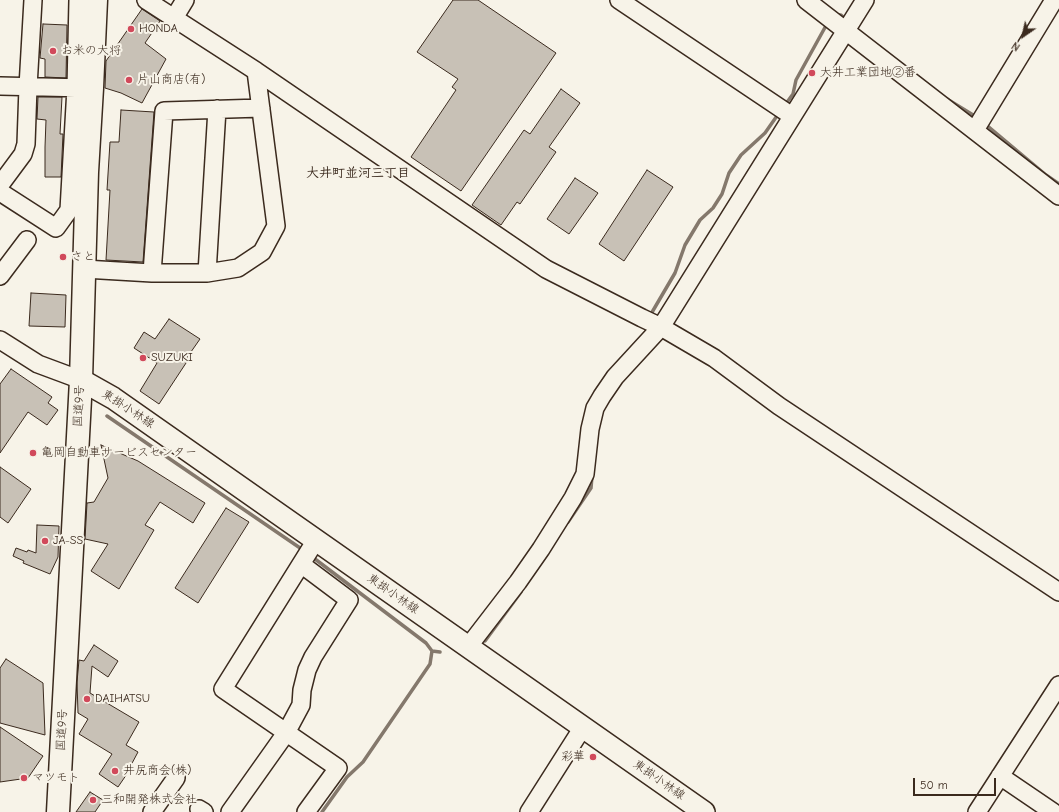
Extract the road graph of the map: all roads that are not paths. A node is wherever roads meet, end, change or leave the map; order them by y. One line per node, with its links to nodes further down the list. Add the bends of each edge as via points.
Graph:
1 (33, 0): 14 (street)
2 (78, 0): 15 (street)
3 (96, 0): 15 (highway, 国道9号)
4 (146, 0): 10 (street)
5 (185, 0): 10 (street)
6 (619, 0): 18 (street)
7 (806, 0): 11 (street)
8 (865, 0): 11 (street)
9 (1054, 0): 19 (street)
10 (174, 18): 12 (street)
11 (846, 30): 18 (street); 19 (street)
12 (256, 71): 16 (street); 28 (street, via 546,269)
13 (0, 86): 14 (street)
14 (28, 87): 15 (street); 20 (street, via 26,144 23,154)
15 (84, 88): 21 (street, via 69,210 56,228); 24 (highway, 国道9号, via 87,172)
16 (261, 108): 17 (street); 26 (street, via 276,226 262,252 238,268)
17 (217, 110): 25 (street, via 164,111); 26 (street)
18 (792, 116): 28 (street)
19 (975, 130): 22 (street)
20 (0, 185)
21 (0, 192)
22 (1059, 196)
23 (27, 240): 27 (street)
24 (84, 269): 25 (street); 30 (highway, 国道9号)
25 (152, 273): 26 (street)
26 (207, 273)
27 (0, 276)
28 (661, 327): 33 (street, via 714,358 779,406); 34 (street, via 615,377 602,396 595,408 590,429 585,474 573,498 518,582)
29 (0, 340): 30 (street, via 38,364)
30 (81, 380): 31 (main road, 東掛小林線, via 113,398); 41 (highway, 国道9号)
31 (316, 540): 32 (street); 34 (main road, 東掛小林線)
32 (300, 564): 37 (street, via 349,600 313,657 302,690 301,705); 37 (street, via 223,689)
33 (1059, 592)
34 (468, 647): 36 (main road, 東掛小林線)
35 (1059, 685): 38 (street)
36 (583, 727): 40 (main road, 東掛小林線); 45 (street)
37 (286, 733): 43 (street); 44 (street, via 338,768)
38 (1000, 776): 46 (street); 47 (street)
39 (176, 778): 42 (street)
40 (702, 811)
41 (58, 812)
42 (152, 812)
43 (230, 812)
44 (306, 812)
45 (529, 812)
46 (977, 812)
47 (1053, 812)

